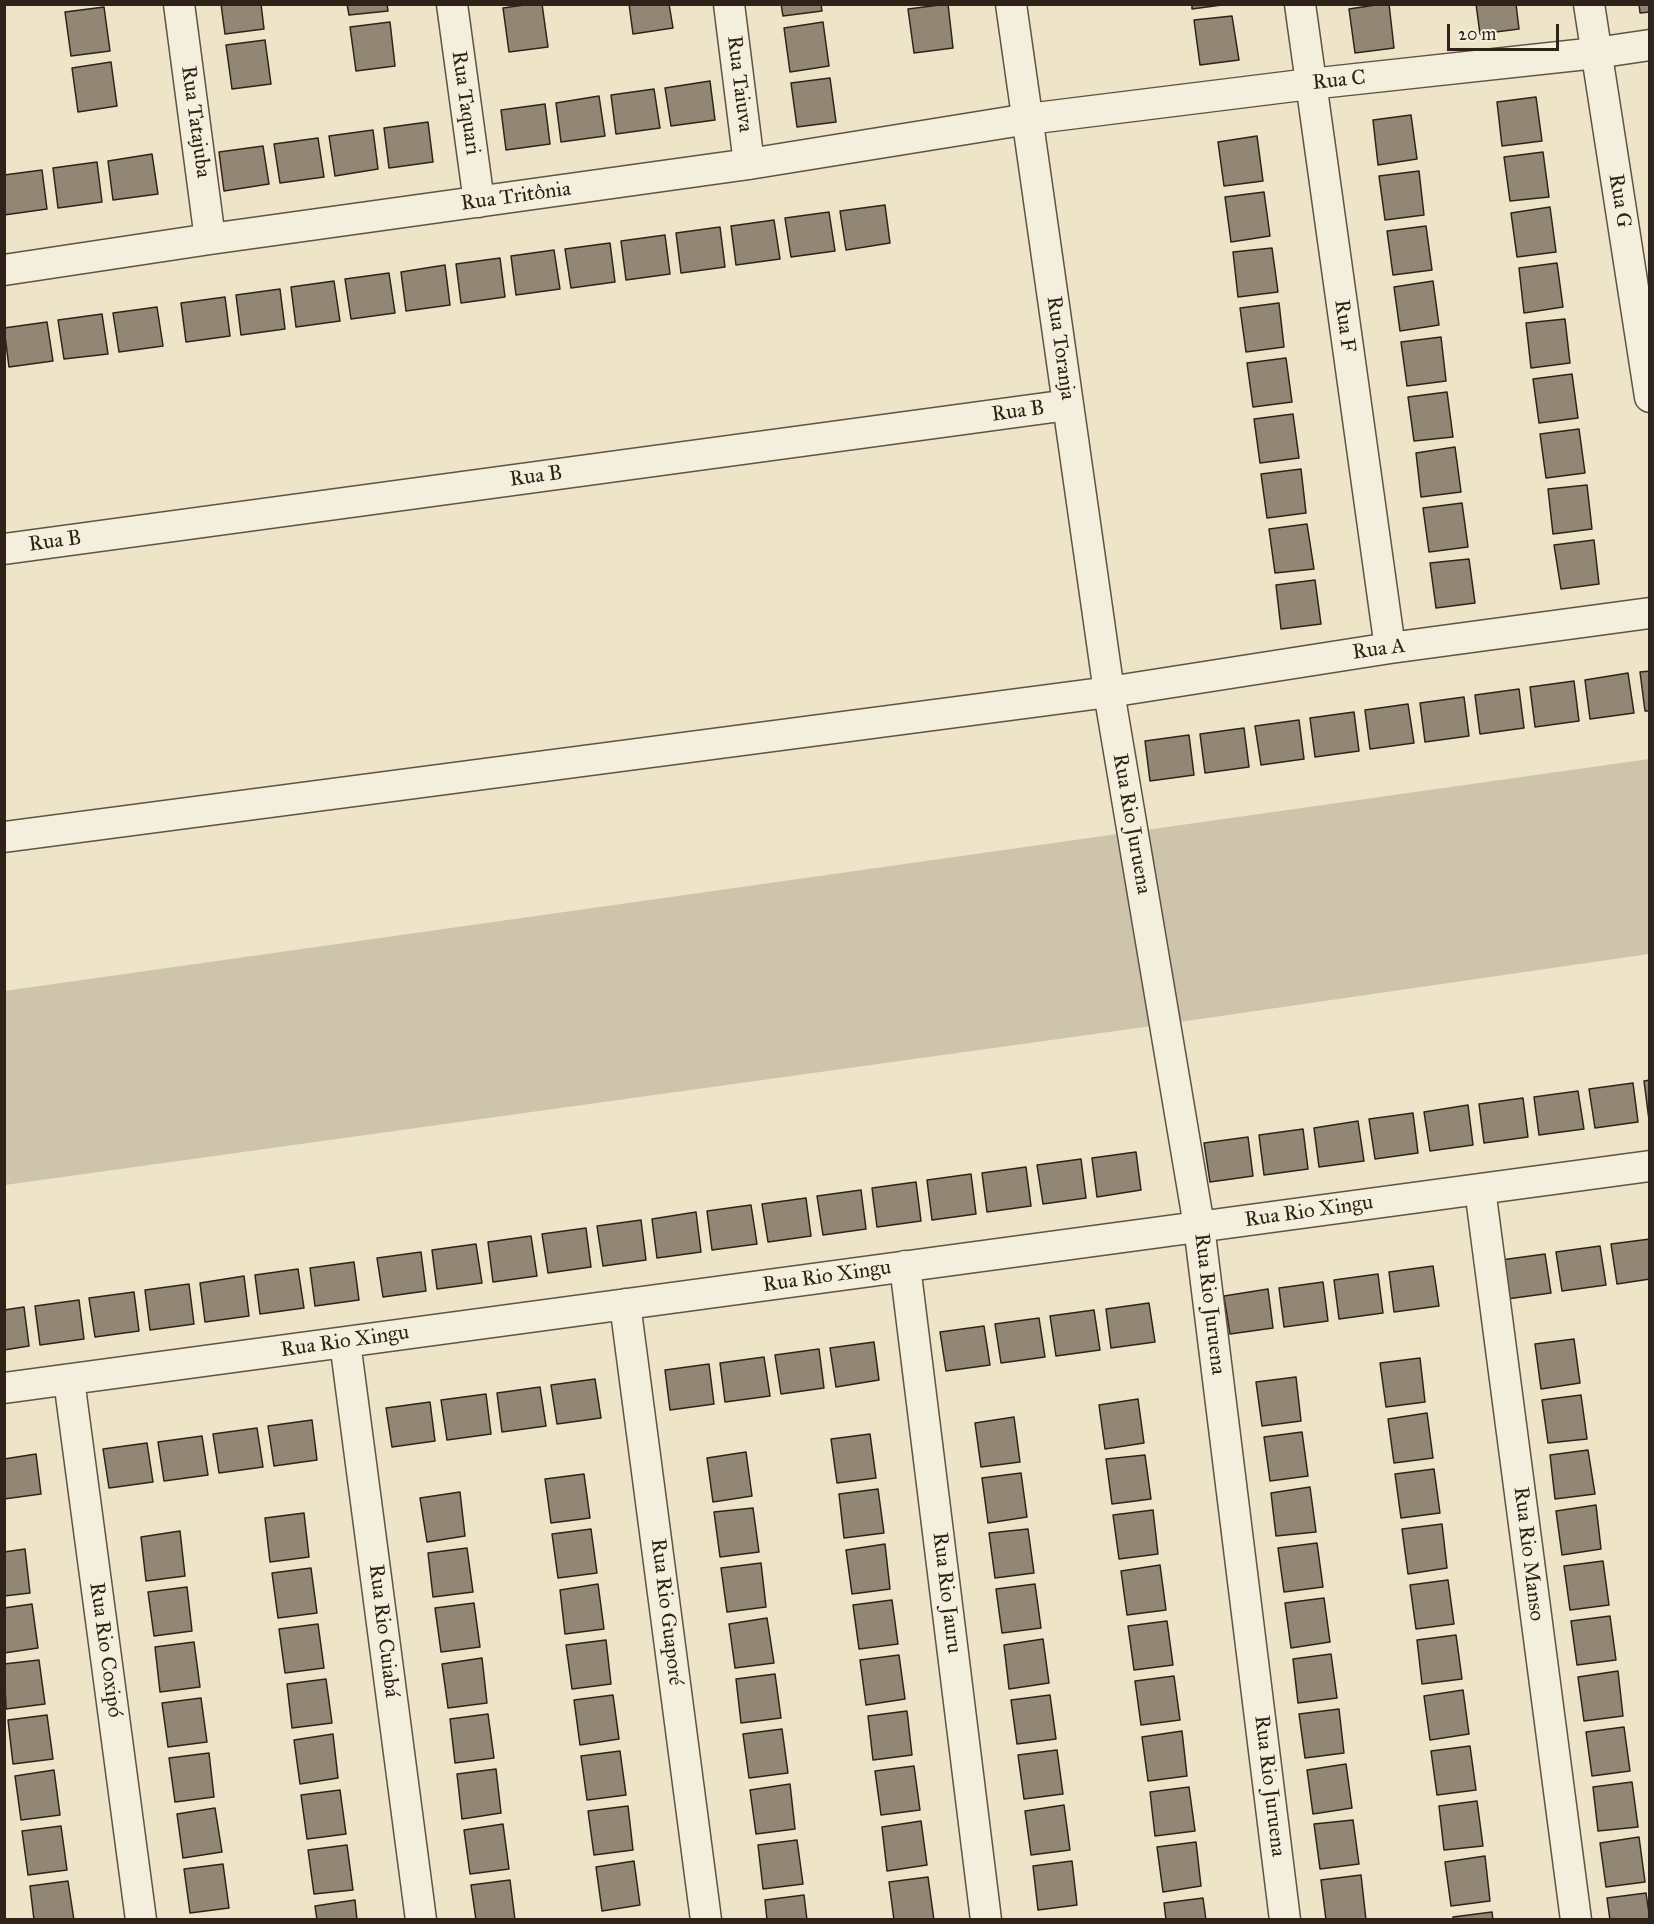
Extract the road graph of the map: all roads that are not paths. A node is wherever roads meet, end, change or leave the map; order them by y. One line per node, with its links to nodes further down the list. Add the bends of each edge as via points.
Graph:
1 (179, 4): 13 (street, Rua Tatajuba)
2 (452, 4): 12 (street, Rua Taquari)
3 (729, 4): 11 (street, Rua Taiuva)
4 (1011, 4): 10 (street, Rua Toranja)
5 (1300, 4): 9 (street, Rua F)
6 (1589, 4): 8 (street, Rua G)
7 (1650, 45): 8 (street, Rua C)
8 (1596, 53): 9 (street, Rua C); 15 (street, Rua G)
9 (1311, 84): 10 (street, Rua C); 19 (street, Rua F)
10 (1028, 119): 11 (street, Rua Tritônia); 16 (street, Rua Toranja)
11 (749, 164): 12 (street, Rua Tritônia)
12 (479, 202): 13 (street, Rua Tritônia)
13 (210, 239): 14 (street, Rua Tritônia)
14 (4, 270)
15 (1650, 398)
16 (1068, 405): 17 (street, Rua B); 20 (street, Rua Toranja)
17 (4, 549)
18 (1650, 613): 19 (street, Rua A)
19 (1390, 648): 20 (street, Rua A)
20 (1109, 692): 21 (street, Rua A); 24 (street, Rua Rio Juruena)
21 (4, 837)
22 (1650, 1166): 23 (street, Rua Rio Xingu)
23 (1480, 1189): 24 (street, Rua Rio Xingu); 35 (street, Rua Rio Manso)
24 (1199, 1226): 25 (street, Rua Rio Xingu); 34 (street, Rua Rio Juruena)
25 (905, 1266): 26 (street, Rua Rio Xingu); 33 (street, Rua Rio Jauru)
26 (626, 1304): 27 (street, Rua Rio Xingu); 32 (street, Rua Rio Guaporé)
27 (345, 1342): 28 (street, Rua Rio Xingu); 31 (street, Rua Rio Cuiabá)
28 (69, 1380): 29 (street, Rua Rio Xingu); 30 (street, Rua Rio Coxipó)
29 (4, 1388)
30 (141, 1920)
31 (421, 1920)
32 (706, 1920)
33 (986, 1920)
34 (1285, 1920)
35 (1576, 1920)

